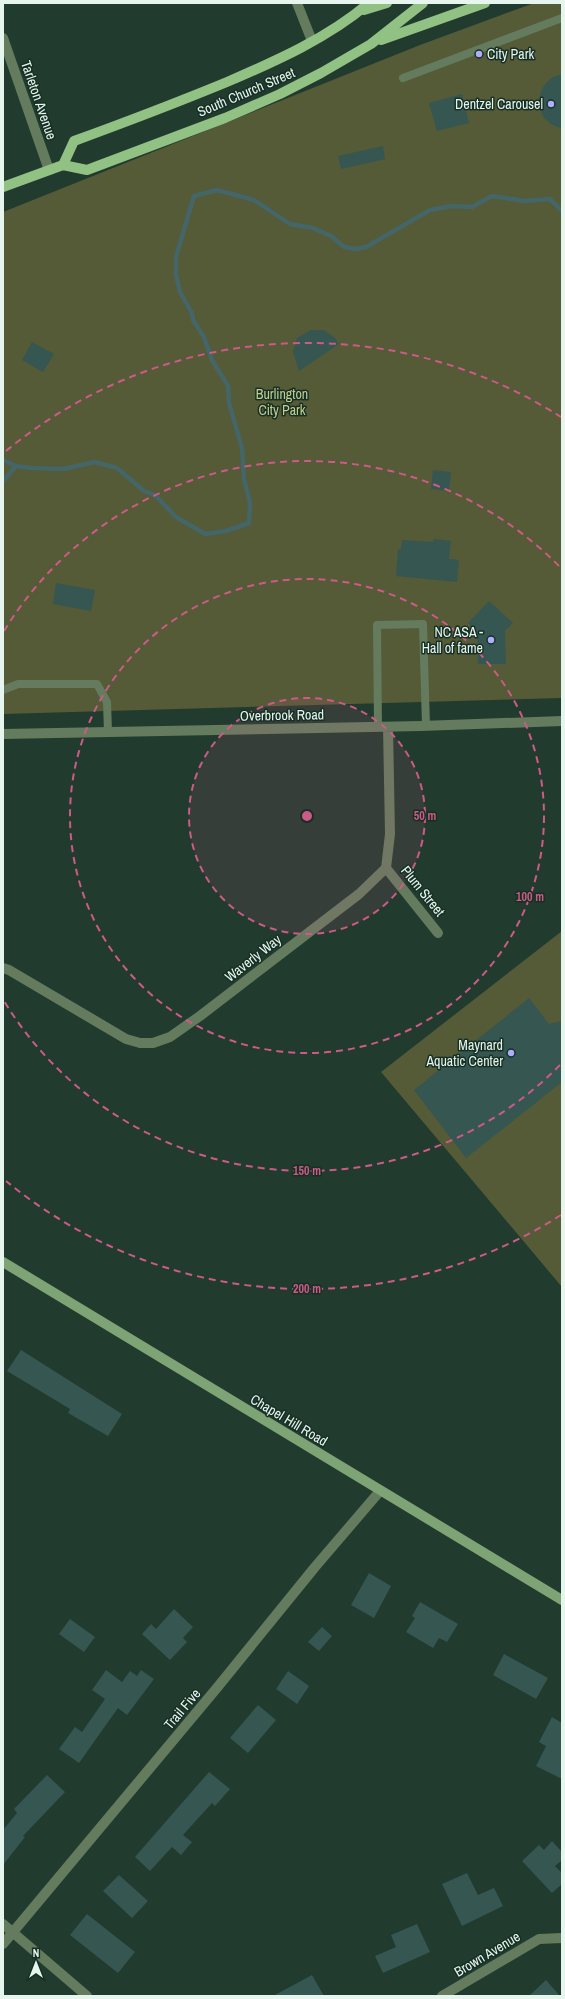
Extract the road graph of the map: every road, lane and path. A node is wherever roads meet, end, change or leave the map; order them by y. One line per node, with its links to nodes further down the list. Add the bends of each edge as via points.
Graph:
1 (297, 3): 9 (street)
2 (370, 3): 6 (main road, South Church Street)
3 (387, 3): 6 (main road)
4 (423, 3): 10 (main road, South Church Street)
5 (485, 3): 10 (main road)
6 (360, 11): 9 (main road, South Church Street)
7 (562, 18): 11 (lane)
8 (3, 38): 13 (street, Tarleton Avenue)
9 (312, 41): 12 (main road, South Church Street, via 256,69 158,111 74,141)
10 (371, 44): 12 (main road, South Church Street, via 321,74 225,118 88,170)
11 (402, 78)
12 (63, 165): 13 (main road)
13 (49, 170): 14 (main road)
14 (3, 187)
15 (3, 690): 19 (lane, via 18,684 97,684 107,702)
16 (562, 720): 17 (street, Overbrook Road)
17 (426, 726): 18 (street, Overbrook Road); 18 (lane, via 423,624 377,625)
18 (383, 727): 19 (street, Overbrook Road); 21 (street, via 390,834)
19 (108, 732): 20 (street, Overbrook Road)
20 (3, 734)
21 (386, 868): 22 (street, Plum Street); 23 (street, Waverly Way, via 359,894 200,1016 170,1037 153,1042 140,1043 126,1039)
22 (438, 933)
23 (3, 968)
24 (3, 1262): 25 (main road, Chapel Hill Road)
25 (380, 1491): 26 (main road, Chapel Hill Road); 28 (street, Trail Five)
26 (562, 1600)
27 (3, 1924): 28 (street)
28 (12, 1932): 30 (street, Trail Five); 31 (street)
29 (562, 1938): 32 (street, Brown Avenue, via 539,1939)
30 (3, 1944)
31 (88, 1996)
32 (442, 1996)

